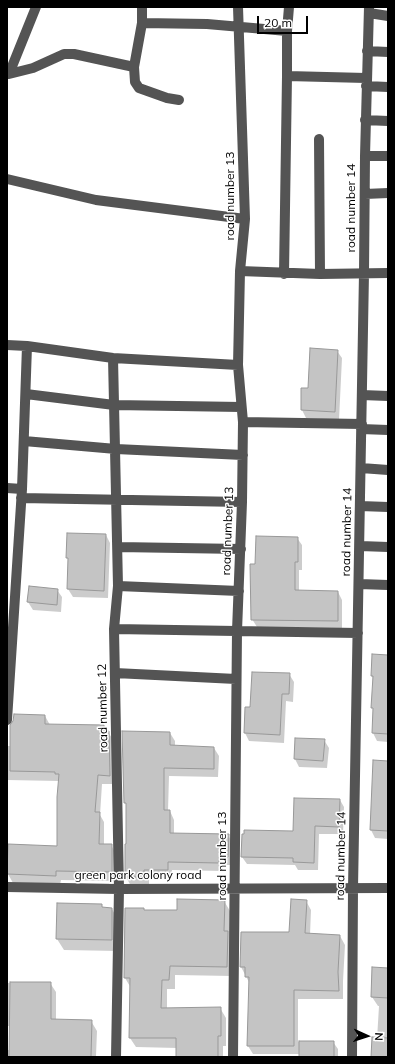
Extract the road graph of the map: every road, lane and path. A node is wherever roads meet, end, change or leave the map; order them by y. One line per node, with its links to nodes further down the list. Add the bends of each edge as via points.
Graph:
1 (36, 7): 13 (street)
2 (142, 7): 7 (street)
3 (238, 7): 8 (street, road number 13)
4 (289, 7): 9 (street)
5 (369, 10): 6 (street); 10 (street, road number 14)
6 (388, 16)
7 (142, 23): 8 (street); 12 (street)
8 (239, 27): 9 (street); 26 (street, road number 13)
9 (287, 31): 14 (street)
10 (367, 51): 11 (street); 15 (street, road number 14)
11 (388, 52)
12 (134, 67): 13 (street, via 64,54 33,68); 17 (street, via 135,82 139,88)
13 (8, 73)
14 (287, 76): 15 (street); 30 (street)
15 (366, 82): 16 (street); 18 (street, road number 14)
16 (388, 87)
17 (179, 100)
18 (365, 120): 19 (street); 21 (street, road number 14)
19 (388, 121)
20 (319, 139): 31 (street)
21 (364, 156): 22 (street); 25 (street, road number 14)
22 (388, 156)
23 (7, 179): 26 (street, via 96,200)
24 (388, 193): 25 (street)
25 (365, 194): 28 (street, road number 14)
26 (245, 219): 27 (street, road number 13)
27 (240, 271): 30 (street); 35 (street, road number 13)
28 (364, 273): 29 (street); 31 (street); 37 (street, road number 14)
29 (388, 273)
30 (284, 274): 31 (street)
31 (320, 274)
32 (7, 345): 33 (street)
33 (27, 346): 34 (street); 36 (street)
34 (113, 358): 35 (street); 39 (street, road number 12)
35 (238, 365): 40 (street, road number 13)
36 (26, 394): 39 (street); 44 (street)
37 (362, 395): 38 (street); 42 (street, road number 14)
38 (388, 396)
39 (114, 404): 40 (street); 45 (street, road number 12)
40 (241, 407): 41 (street, road number 13)
41 (243, 422): 42 (street); 46 (street, road number 13)
42 (361, 427): 43 (street); 47 (street, road number 14)
43 (388, 430)
44 (24, 441): 45 (street); 50 (street)
45 (116, 449): 46 (street); 51 (street, road number 12)
46 (242, 455): 52 (street, road number 13)
47 (361, 468): 48 (street); 53 (street, road number 14)
48 (388, 470)
49 (7, 488): 50 (street)
50 (21, 494): 51 (street); 68 (street)
51 (117, 500): 52 (street); 56 (street, road number 12)
52 (242, 502): 58 (street, road number 13)
53 (360, 506): 54 (street); 55 (street, road number 14)
54 (388, 507)
55 (360, 546): 57 (street); 59 (street, road number 14)
56 (118, 547): 58 (street); 61 (street, road number 12)
57 (388, 547)
58 (241, 549): 62 (street, road number 13)
59 (359, 584): 60 (street); 65 (street, road number 14)
60 (388, 585)
61 (118, 586): 62 (street); 63 (street, road number 12)
62 (239, 591): 64 (street, road number 13)
63 (114, 629): 64 (street); 66 (street, road number 12)
64 (237, 631): 65 (street); 67 (street, road number 13)
65 (358, 633): 71 (street, road number 14)
66 (115, 673): 67 (street); 73 (street, road number 12)
67 (236, 679): 70 (street, road number 13)
68 (7, 720)
69 (7, 887): 73 (street, green park colony road)
70 (235, 888): 71 (street, green park colony road); 73 (street, green park colony road); 75 (street, road number 13)
71 (353, 888): 72 (street, green park colony road); 76 (street, road number 14)
72 (388, 888)
73 (118, 889): 74 (street, road number 12)
74 (116, 1057)
75 (233, 1057)
76 (352, 1057)

